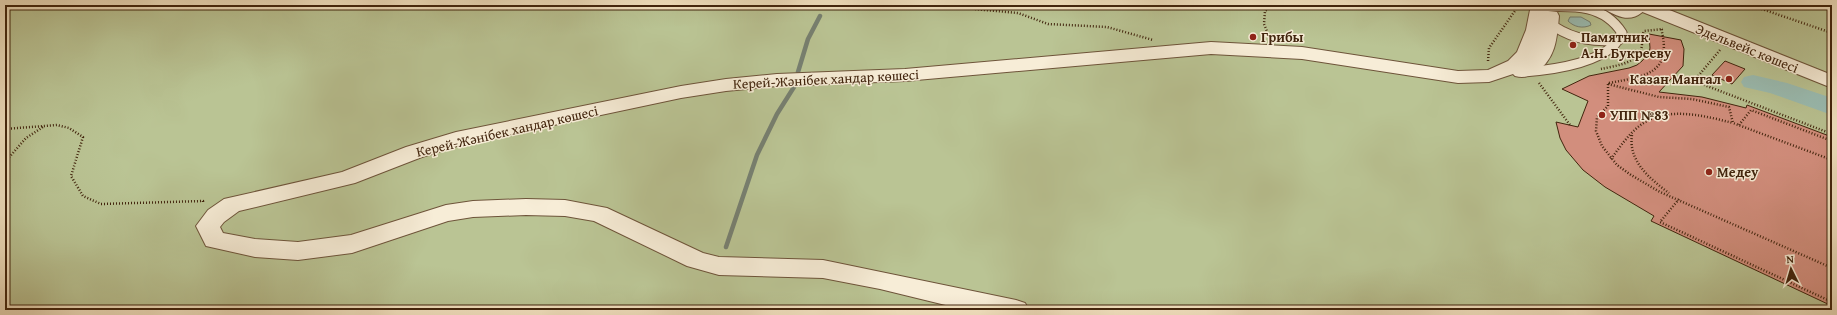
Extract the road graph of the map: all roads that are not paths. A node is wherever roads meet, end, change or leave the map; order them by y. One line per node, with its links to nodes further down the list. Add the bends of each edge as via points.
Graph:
1 (1606, 5): 2 (lane, via 1632,13 1639,9)
2 (1636, 5)
3 (1641, 5): 8 (street, Эдельвейс көшесі)
4 (1545, 6): 6 (lane, via 1577,7 1597,12 1619,26 1622,33); 7 (street, Керей-Жәнібек хандар көшесі, via 1545,51 1533,66)
5 (1555, 27): 6 (lane, via 1587,41)
6 (1619, 40): 7 (lane, via 1602,55 1553,70)
7 (1512, 72): 9 (street, Керей-Жәнібек хандар көшесі, via 1457,77 1314,55 1259,49 1211,48 905,75 777,80 726,85 666,95 434,145 347,178 232,205 216,216 208,226 215,240 255,248 298,251 352,244 446,213 511,207 565,208 599,214 696,260 720,266 823,269)
8 (1832, 82)
9 (1016, 310)

